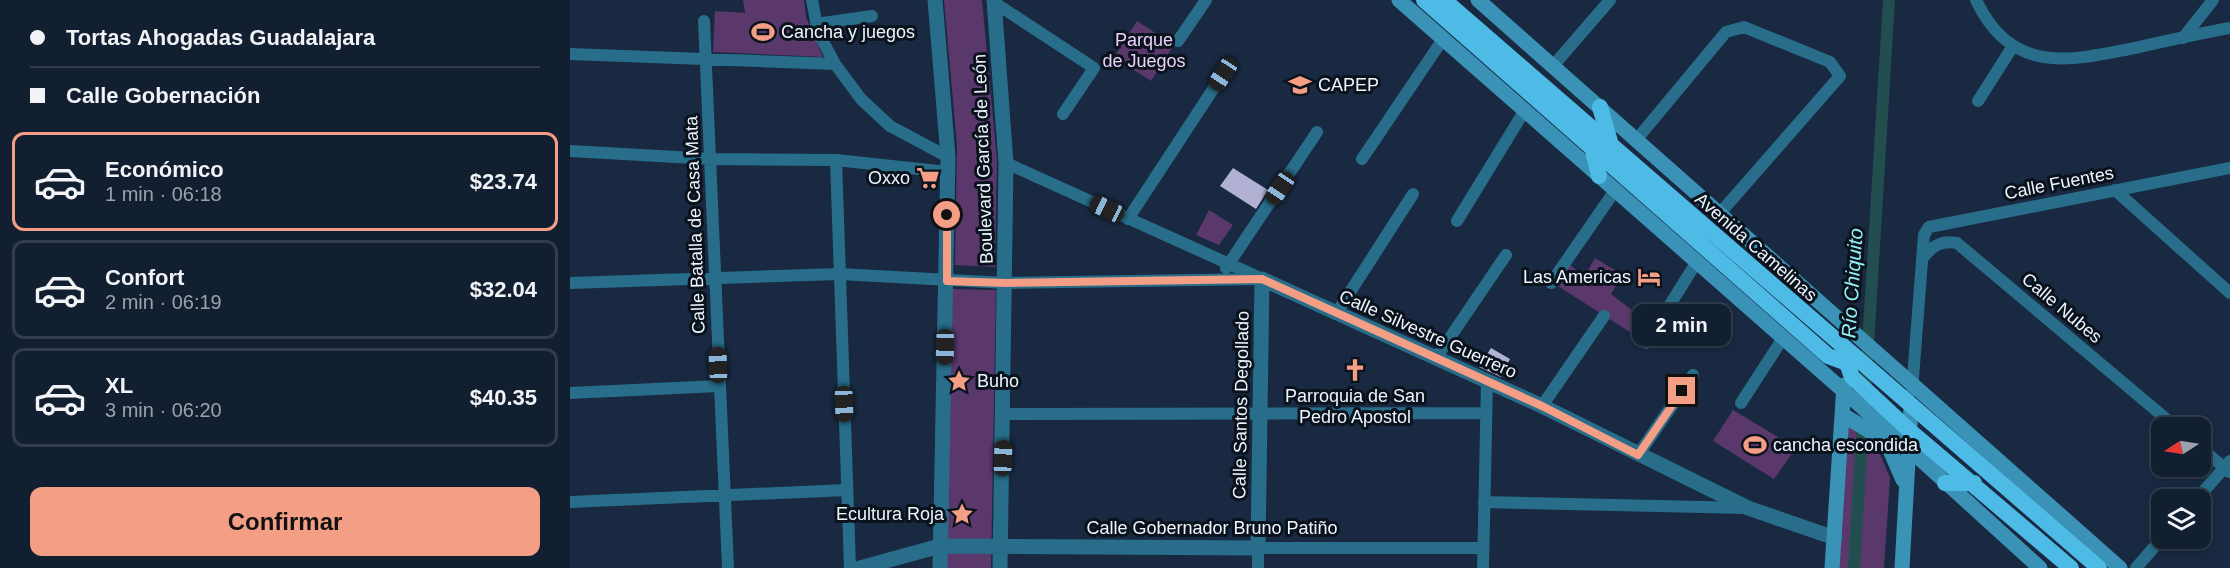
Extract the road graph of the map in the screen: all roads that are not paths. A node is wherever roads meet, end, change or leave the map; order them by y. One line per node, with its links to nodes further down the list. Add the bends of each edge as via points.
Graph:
1 (812, 0): 14 (street)
2 (935, 0): 38 (street, Boulevard García de León)
3 (1206, 0): 18 (street)
4 (1399, 0): 17 (main road, Avenida Camelinas)
5 (1424, 0): 33 (highway, Avenida Camelinas)
6 (1444, 0): 31 (highway, Avenida Camelinas)
7 (1478, 0): 23 (main road, Avenida Camelinas)
8 (1610, 0): 23 (street)
9 (1976, 0): 19 (street, via 2001,38)
10 (2213, 0): 16 (street)
11 (994, 2): 28 (street, via 1094,68); 37 (street, Boulevard García de León)
12 (872, 16): 14 (street)
13 (704, 21): 21 (street, Calle Batalla de Casa Mata)
14 (816, 24): 22 (street)
15 (2230, 28): 16 (street)
16 (2183, 38): 19 (street, via 2088,58 2049,60)
17 (1443, 39): 27 (main road, Avenida Camelinas); 35 (street)
18 (1178, 41)
19 (2013, 46): 25 (street)
20 (570, 54): 21 (street)
21 (706, 59): 22 (street); 34 (street, Calle Batalla de Casa Mata)
22 (835, 64): 38 (street, via 861,99 891,126)
23 (1553, 66): 26 (main road, Avenida Camelinas)
24 (1223, 74): 45 (street)
25 (1978, 101)
26 (1600, 107): 30 (main road, Avenida Camelinas); 31 (highway)
27 (1525, 110): 40 (main road, Avenida Camelinas); 46 (street)
28 (1063, 114)
29 (1317, 132): 49 (street)
30 (1637, 139): 44 (main road, Avenida Camelinas); 44 (street, via 1726,32 1744,27 1830,62 1840,76)
31 (1612, 146): 65 (highway, Avenida Camelinas)
32 (570, 151): 34 (street)
33 (1593, 151): 40 (highway); 65 (highway, Avenida Camelinas)
34 (711, 159): 36 (street); 54 (street, Calle Batalla de Casa Mata)
35 (1362, 159)
36 (836, 160): 38 (street); 51 (street)
37 (1006, 163): 45 (street, Calle Silvestre Guerrero); 57 (street, Boulevard García de León)
38 (948, 165): 55 (street, Boulevard García de León)
39 (2230, 168): 42 (street, Calle Fuentes)
40 (1599, 176): 41 (main road, Avenida Camelinas)
41 (1616, 189): 50 (main road, Avenida Camelinas); 58 (street)
42 (2115, 190): 48 (street, Calle Fuentes, via 1929,227 1924,236); 59 (street)
43 (1413, 194): 60 (street)
44 (1721, 213): 67 (main road, Avenida Camelinas)
45 (1128, 219): 49 (street, Calle Silvestre Guerrero)
46 (1457, 221)
47 (1506, 255): 64 (street)
48 (1922, 260): 67 (street); 78 (street, Calle Nubes, via 1940,243 1957,243)
49 (1230, 263): 52 (street); 53 (street, Calle Silvestre Guerrero)
50 (1696, 263): 62 (main road, Avenida Camelinas); 63 (street)
51 (839, 274): 54 (street); 55 (street); 87 (street)
52 (1220, 279): 53 (street); 57 (street)
53 (1262, 279): 60 (street, Calle Silvestre Guerrero); 76 (street, Calle Santos Degollado)
54 (714, 280): 56 (street); 69 (street, Calle Batalla de Casa Mata)
55 (947, 281): 57 (street); 94 (street, Boulevard García de León)
56 (570, 283)
57 (1006, 283): 75 (street, Boulevard García de León)
58 (1551, 283)
59 (2230, 293)
60 (1336, 314): 64 (street, Calle Silvestre Guerrero)
61 (1604, 316): 73 (street)
62 (1783, 338): 65 (main road, Avenida Camelinas); 72 (street)
63 (1646, 343)
64 (1436, 358): 68 (street, Calle Silvestre Guerrero)
65 (1850, 374): 71 (highway, Avenida Camelinas); 77 (main road); 79 (main road, Avenida Camelinas); 79 (highway, Avenida Camelinas, via 1897,419)
66 (1693, 375): 81 (street)
67 (1912, 382): 71 (street); 111 (main road, Avenida Camelinas)
68 (1487, 383): 73 (street, Calle Silvestre Guerrero); 74 (street)
69 (719, 386): 70 (street); 89 (street, Calle Batalla de Casa Mata)
70 (570, 393)
71 (1905, 402): 79 (main road); 110 (highway, Avenida Camelinas)
72 (1741, 403)
73 (1542, 406): 81 (street, Calle Silvestre Guerrero)
74 (1486, 413): 76 (street); 91 (street)
75 (1004, 414): 76 (street); 95 (street, Boulevard García de León)
76 (1260, 414): 96 (street, Calle Santos Degollado)
77 (1844, 416): 79 (main road); 93 (main road)
78 (2164, 417)
79 (1897, 436): 80 (main road); 85 (highway, Avenida Camelinas); 88 (main road, via 1898,464)
80 (1908, 449): 84 (main road); 88 (main road)
81 (1638, 455): 92 (street, Calle Silvestre Guerrero)
82 (2211, 455): 83 (street)
83 (2228, 467): 86 (street)
84 (1945, 483): 85 (highway); 108 (main road)
85 (1974, 483): 109 (highway, Avenida Camelinas)
86 (2207, 489)
87 (848, 490): 89 (street); 100 (street)
88 (1906, 491): 107 (main road)
89 (724, 496): 90 (street); 99 (street, Calle Batalla de Casa Mata)
90 (570, 502)
91 (1484, 502): 92 (street); 97 (street)
92 (1748, 508): 93 (street, Calle Silvestre Guerrero)
93 (1834, 538): 106 (main road)
94 (940, 546): 95 (street, Calle Gobernador Bruno Patiño); 101 (street, Calle Gobernador Bruno Patiño); 102 (street, Boulevard García de León)
95 (1001, 548): 96 (street, Calle Gobernador Bruno Patiño); 103 (street, Boulevard García de León)
96 (1258, 548): 97 (street, Calle Gobernador Bruno Patiño); 104 (street, Calle Santos Degollado)
97 (1483, 548): 105 (street)
98 (2152, 549): 112 (street)
99 (728, 568)
100 (850, 568)
101 (860, 568)
102 (940, 568)
103 (1000, 568)
104 (1258, 568)
105 (1483, 568)
106 (1832, 568)
107 (1902, 568)
108 (2040, 568)
109 (2072, 568)
110 (2099, 568)
111 (2120, 568)
112 (2136, 568)

